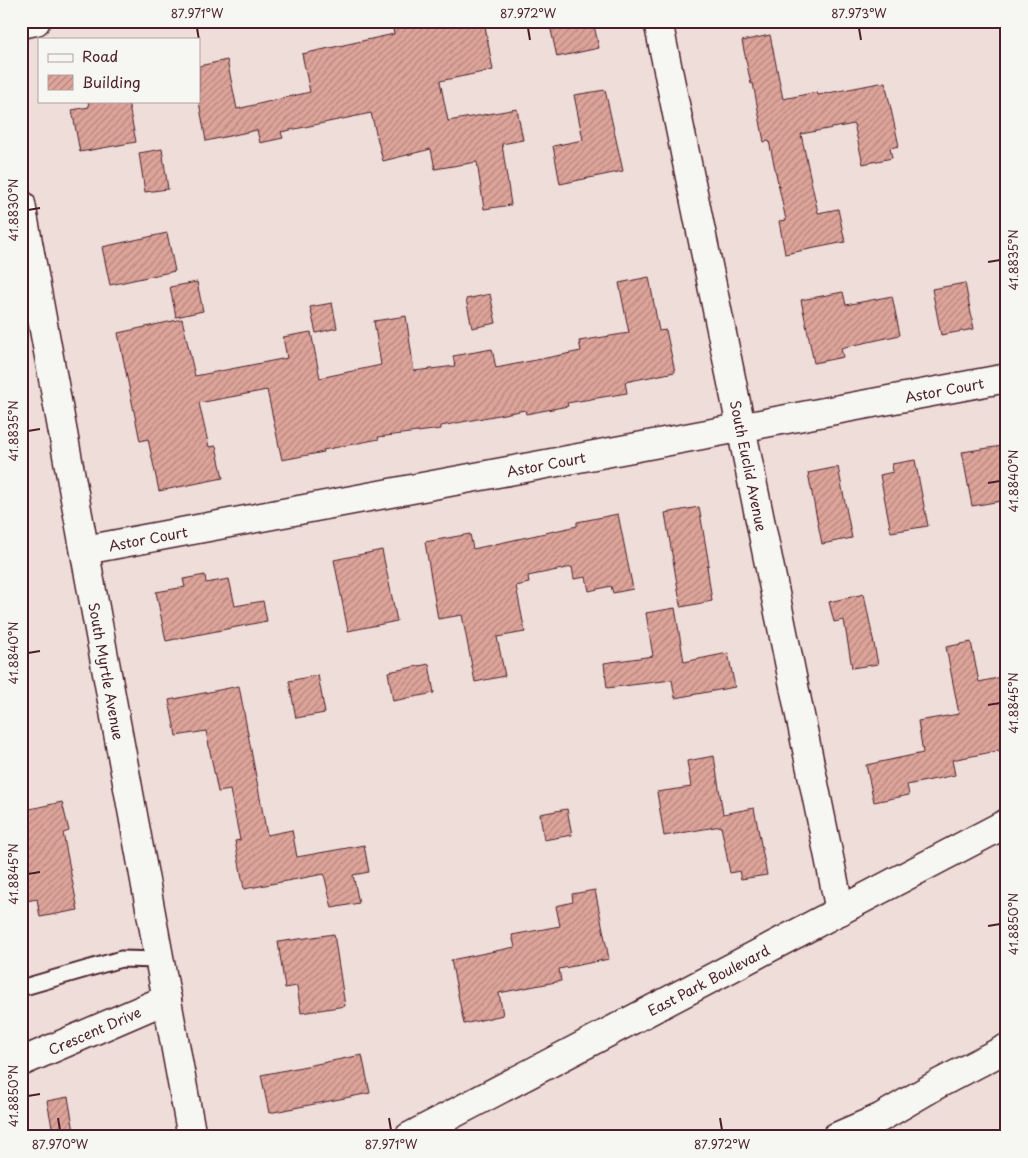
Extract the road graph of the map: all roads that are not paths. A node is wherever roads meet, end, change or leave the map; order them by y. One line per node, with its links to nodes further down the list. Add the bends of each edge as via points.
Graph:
1 (36, 21): 3 (street)
2 (658, 21): 6 (street, South Euclid Avenue)
3 (21, 24)
4 (21, 204): 7 (street, South Myrtle Avenue)
5 (1007, 378): 6 (street, Astor Court)
6 (741, 427): 7 (street, Astor Court); 9 (street, South Euclid Avenue)
7 (84, 550): 10 (street, South Myrtle Avenue)
8 (1007, 824): 9 (street, East Park Boulevard)
9 (840, 911): 17 (street, East Park Boulevard)
10 (160, 960): 11 (lane, via 121,959); 12 (street, South Myrtle Avenue)
11 (21, 988)
12 (167, 998): 14 (street, Crescent Drive); 16 (street, South Myrtle Avenue)
13 (1007, 1048): 15 (street, via 938,1084)
14 (21, 1062)
15 (882, 1127): 18 (street)
16 (192, 1137)
17 (410, 1137)
18 (836, 1137)

